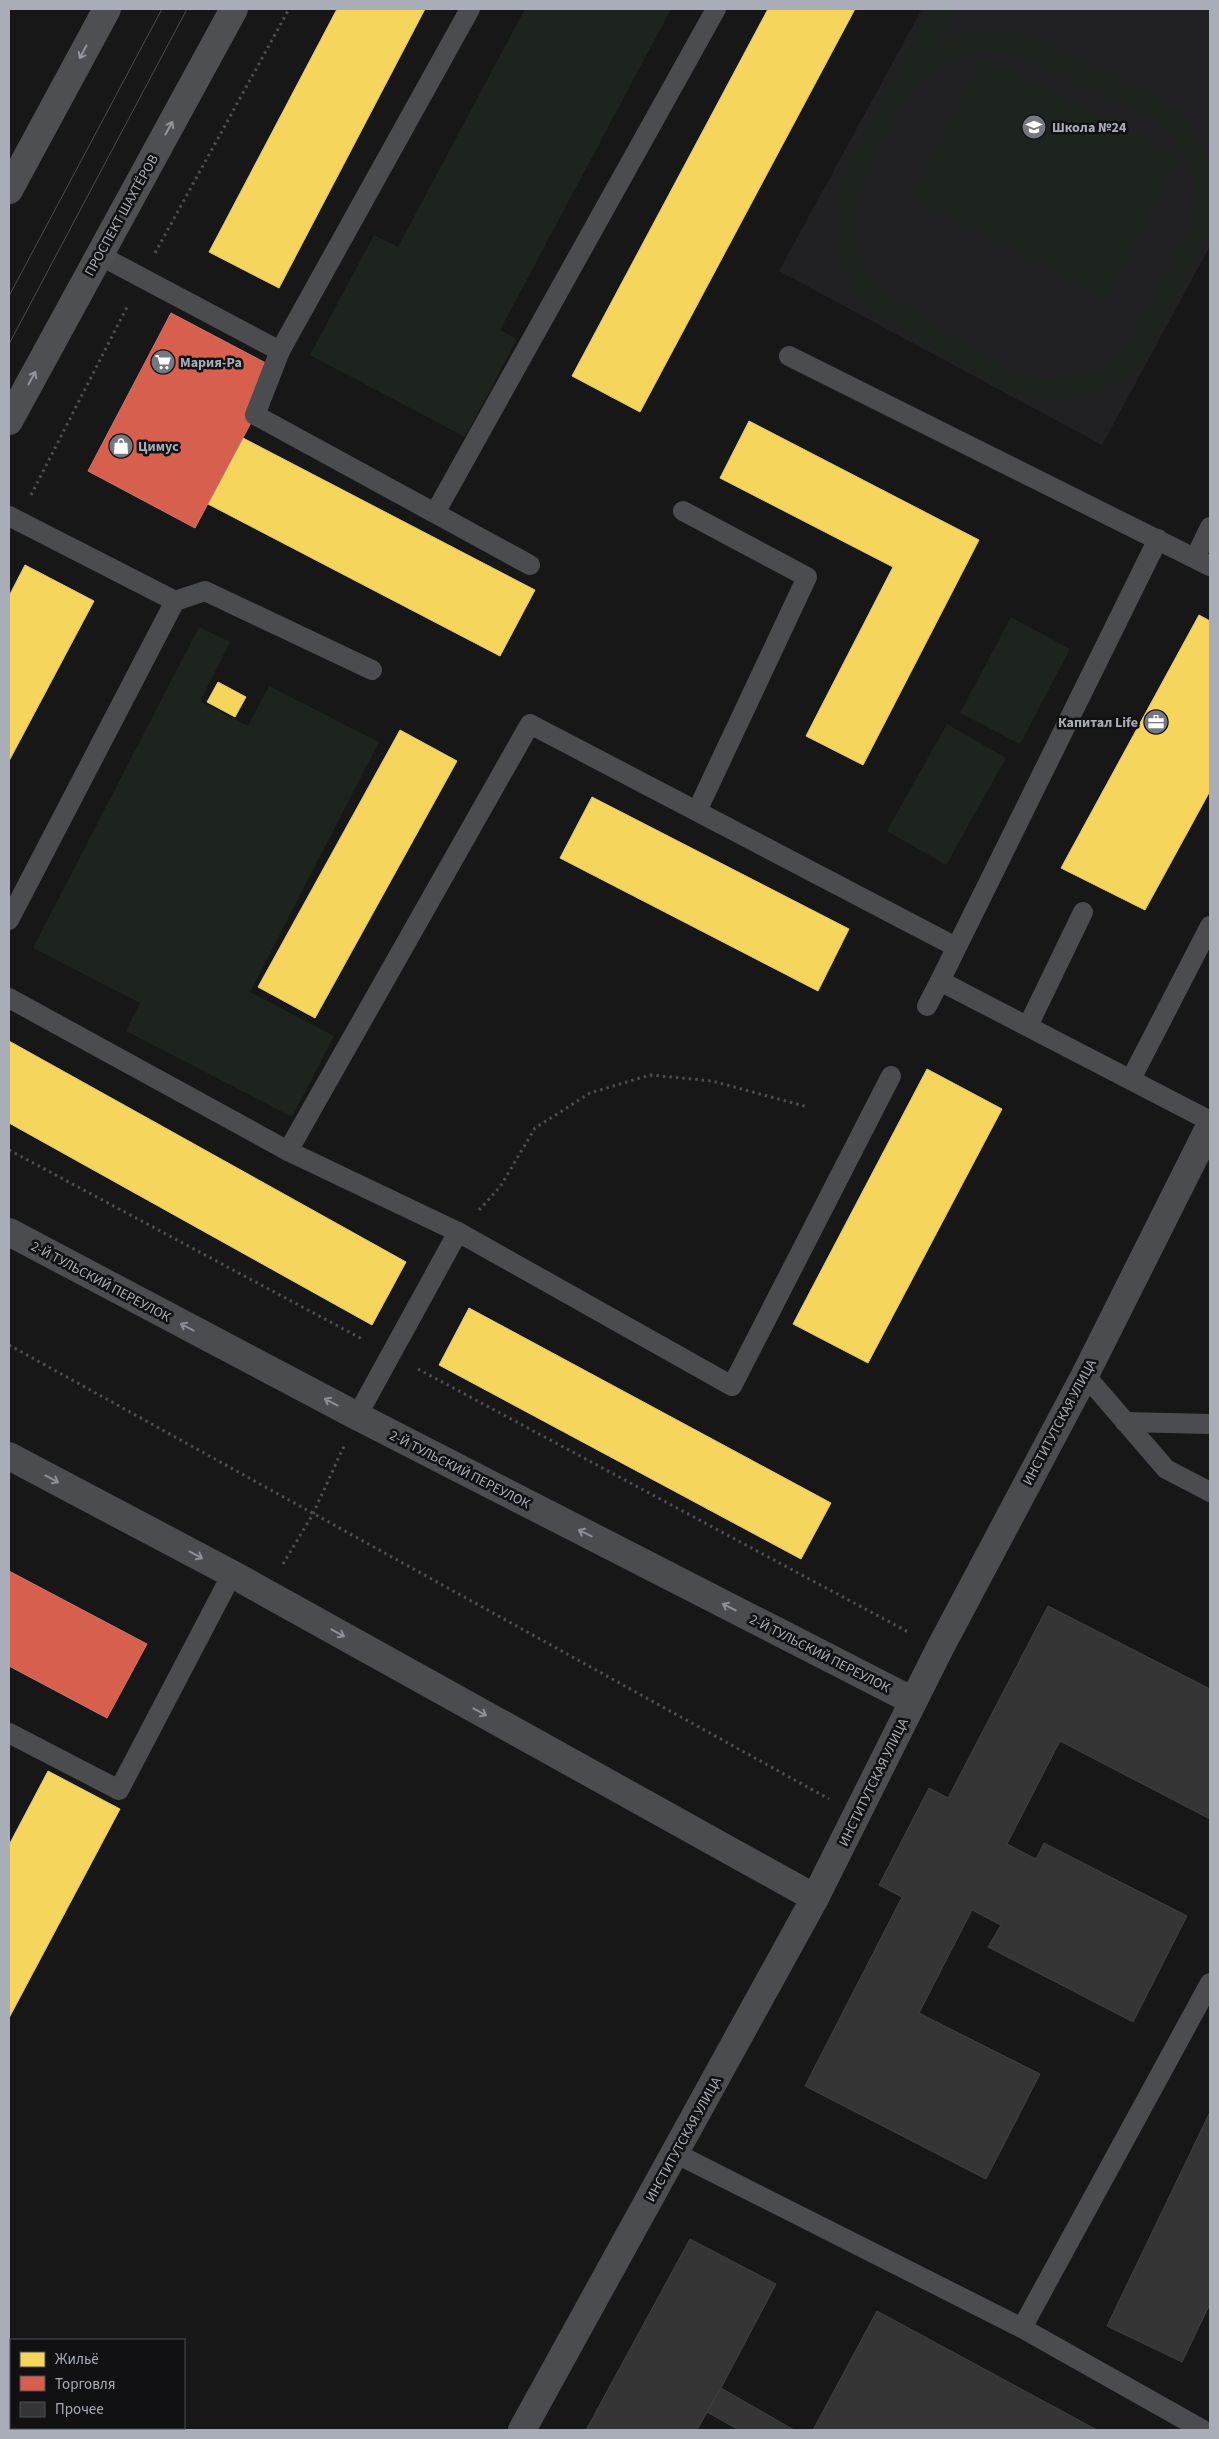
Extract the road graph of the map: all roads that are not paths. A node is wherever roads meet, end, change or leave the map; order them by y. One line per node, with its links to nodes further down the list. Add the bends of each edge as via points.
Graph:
1 (107, 9): 5 (main road, one-way to 5)
2 (234, 9): 6 (main road, ПРОСПЕКТ ШАХТЁРОВ, one-way to 2)
3 (470, 9): 7 (lane)
4 (716, 9): 11 (lane)
5 (9, 190)
6 (99, 255): 7 (lane); 9 (main road, ПРОСПЕКТ ШАХТЁРОВ, one-way to 6)
7 (280, 351): 11 (lane, via 255,415)
8 (789, 356): 14 (lane)
9 (9, 421)
10 (683, 511): 19 (lane, via 807,576)
11 (435, 513): 16 (lane)
12 (9, 516): 17 (lane)
13 (1210, 527): 15 (lane)
14 (1158, 539): 15 (lane); 23 (lane)
15 (1202, 562)
16 (530, 565)
17 (175, 601): 18 (lane, via 205,591); 21 (lane)
18 (372, 670)
19 (697, 811): 23 (lane); 32 (lane, via 530,724)
20 (1083, 912): 27 (lane)
21 (9, 920)
22 (1210, 926): 29 (lane)
23 (956, 947): 24 (lane)
24 (940, 981): 26 (lane); 27 (lane)
25 (9, 998): 32 (lane)
26 (926, 1006)
27 (1028, 1026): 29 (lane)
28 (891, 1076): 34 (lane, via 732,1386)
29 (1131, 1079): 30 (lane)
30 (1210, 1121)
31 (1210, 1126): 35 (street, ИНСТИТУТСКАЯ УЛИЦА)
32 (288, 1151): 34 (lane)
33 (9, 1232): 36 (street, 2-Й ТУЛЬСКИЙ ПЕРЕУЛОК, one-way to 33)
34 (458, 1232): 36 (lane)
35 (1085, 1375): 37 (lane); 42 (street, ИНСТИТУТСКАЯ УЛИЦА)
36 (357, 1416): 42 (street, 2-Й ТУЛЬСКИЙ ПЕРЕУЛОК, one-way to 36)
37 (1125, 1422): 38 (lane); 40 (lane, via 1166,1469)
38 (1210, 1424)
39 (9, 1456): 41 (street, one-way to 41)
40 (1210, 1492)
41 (232, 1574): 43 (lane, via 119,1790); 44 (street, one-way to 44)
42 (913, 1701): 44 (street, ИНСТИТУТСКАЯ УЛИЦА)
43 (9, 1732)
44 (815, 1898): 46 (street, ИНСТИТУТСКАЯ УЛИЦА)
45 (1210, 1983): 47 (lane)
46 (675, 2153): 47 (lane); 48 (street, ИНСТИТУТСКАЯ УЛИЦА)
47 (1022, 2328): 49 (lane)
48 (522, 2430)
49 (1203, 2430)

